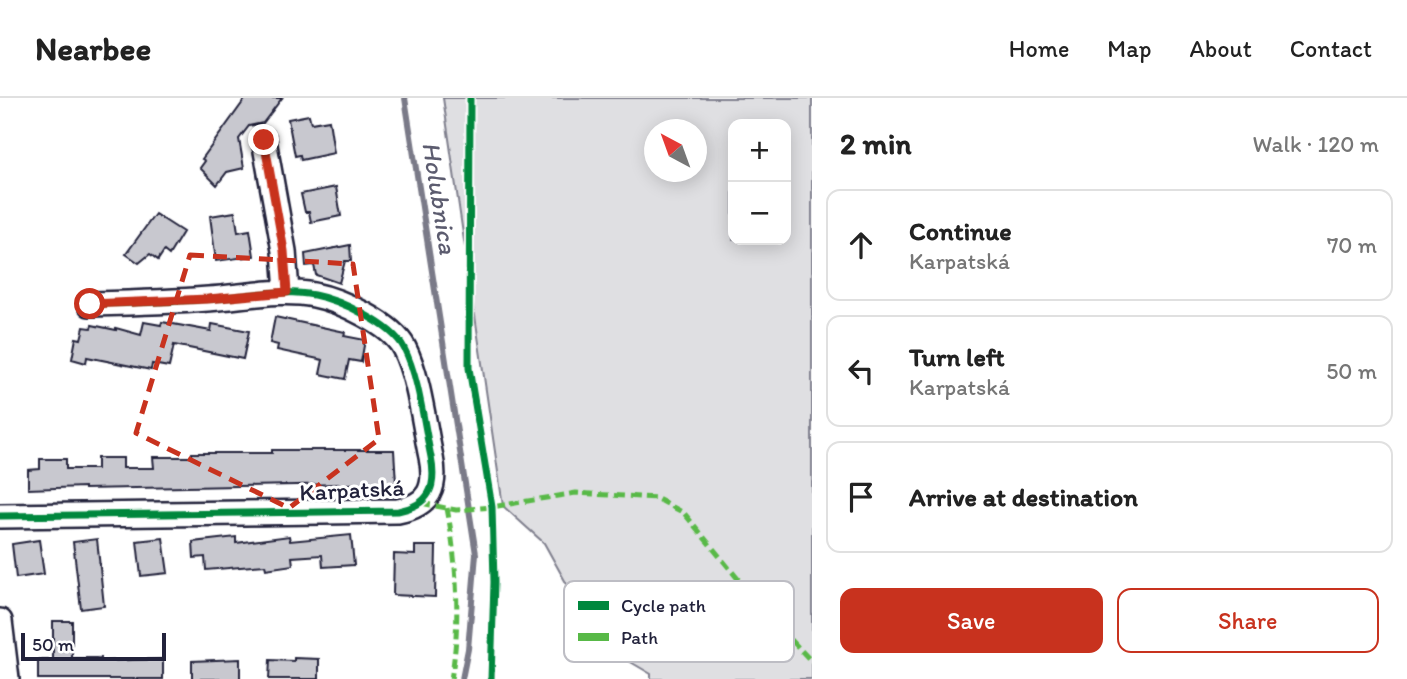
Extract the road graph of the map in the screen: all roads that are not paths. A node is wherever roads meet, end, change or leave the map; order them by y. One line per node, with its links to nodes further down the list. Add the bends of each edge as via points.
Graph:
1 (264, 140): 2 (street)
2 (287, 292): 3 (street, Karpatská); 4 (street, Karpatská, via 316,295 370,317 388,328 403,346 434,473 421,503 398,511)
3 (90, 304)
4 (0, 516)
5 (0, 621): 6 (street)
6 (7, 679)

